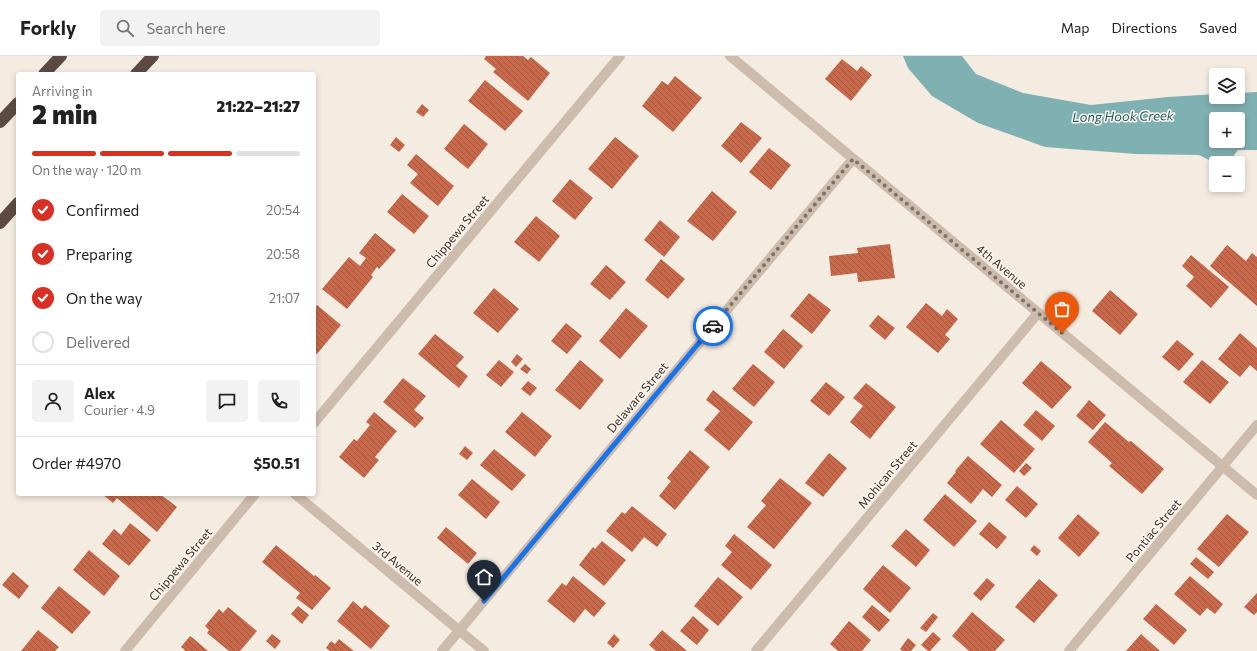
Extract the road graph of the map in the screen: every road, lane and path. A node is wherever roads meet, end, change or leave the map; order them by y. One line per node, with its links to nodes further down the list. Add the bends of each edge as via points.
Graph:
1 (61, 56): 5 (highway)
2 (153, 56): 6 (highway)
3 (620, 56): 13 (street, Chippewa Street)
4 (730, 56): 9 (street, 4th Avenue)
5 (46, 72)
6 (138, 72)
7 (16, 105): 8 (highway)
8 (0, 122)
9 (853, 159): 12 (street, 4th Avenue); 19 (street, Delaware Street)
10 (16, 205): 11 (highway)
11 (0, 223)
12 (1038, 313): 15 (street, 4th Avenue); 23 (street, Mohican Street)
13 (316, 421)
14 (1257, 425): 15 (street, Pontiac Street)
15 (1222, 467): 16 (street, 4th Avenue); 24 (street, Pontiac Street)
16 (1257, 495)
17 (253, 496): 20 (street, Chippewa Street)
18 (297, 496): 19 (street, 3rd Avenue)
19 (459, 630): 21 (street, Delaware Street); 22 (street, 3rd Avenue)
20 (125, 651)
21 (442, 651)
22 (484, 651)
23 (756, 651)
24 (1069, 651)

